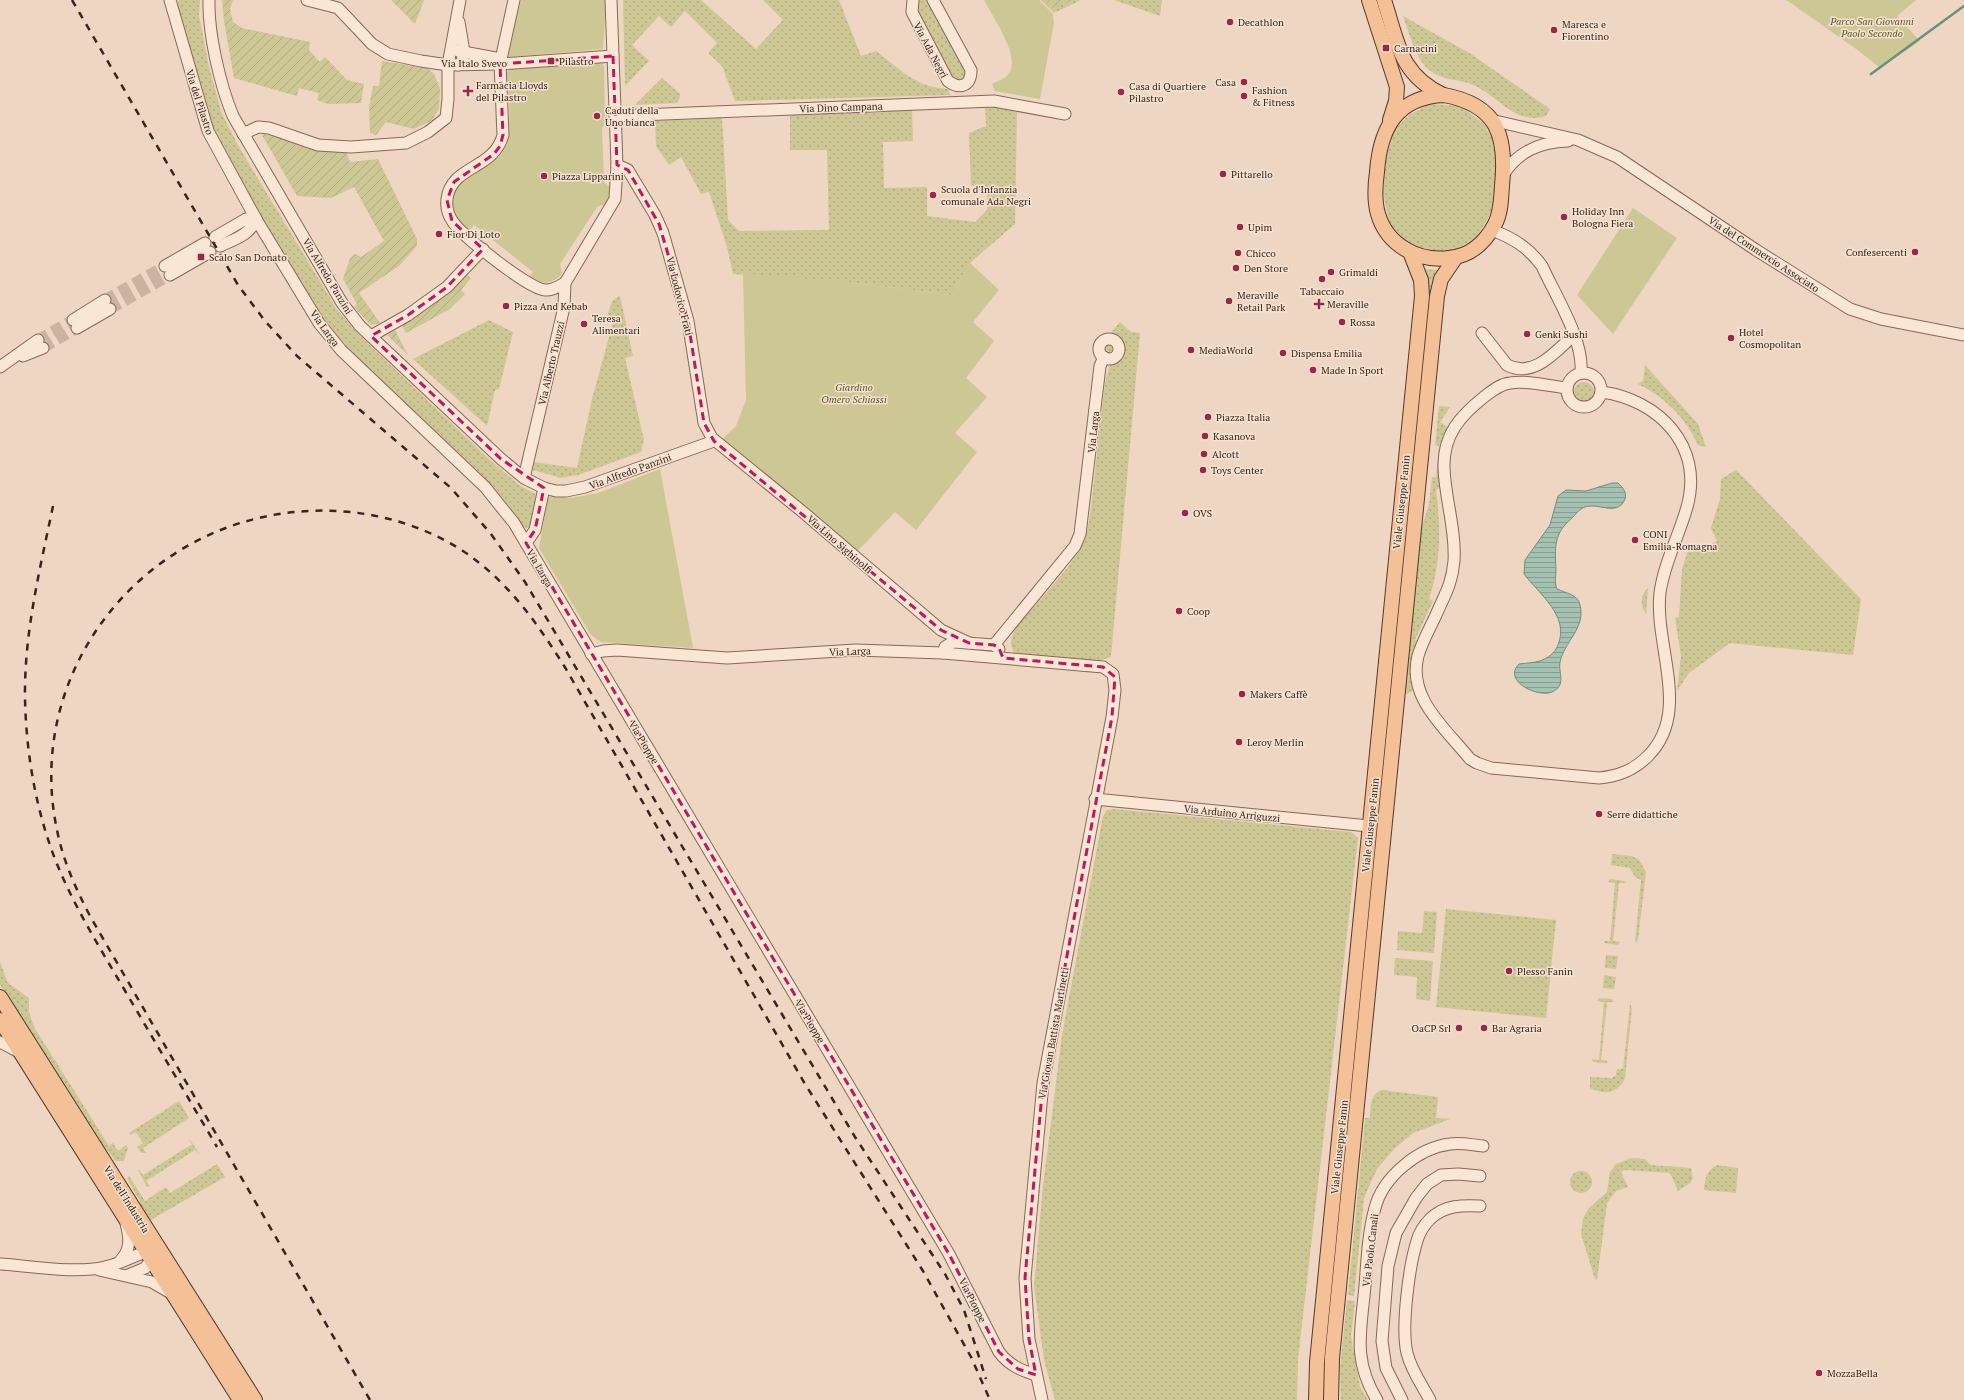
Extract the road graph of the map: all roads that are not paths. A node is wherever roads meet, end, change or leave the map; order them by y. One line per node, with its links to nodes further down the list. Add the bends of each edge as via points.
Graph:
1 (170, 0): 25 (street, Via del Pilastro, via 208,131)
2 (209, 0): 21 (street, Via Alfredo Panzini, via 211,30 227,101)
3 (307, 0): 15 (street, Via Italo Svevo, via 338,8 372,44 388,54)
4 (514, 0): 14 (street)
5 (612, 0): 13 (street, Via Alberto Trauzzi)
6 (913, 0): 7 (street, Via Ada Negri, via 912,12 948,81 955,86 961,86 971,78 971,70)
7 (933, 0)
8 (1369, 0): 20 (main road, via 1397,87)
9 (1384, 0): 16 (main road, via 1402,52 1412,72 1421,82)
10 (459, 5): 11 (street); 12 (street, via 459,32)
11 (451, 50): 12 (street, Via Italo Svevo); 15 (street)
12 (464, 52): 14 (street, Via Italo Svevo); 15 (street, via 462,62)
13 (613, 56): 14 (street, Via Italo Svevo); 18 (street, Via Alberto Trauzzi)
14 (500, 61): 15 (street, Via Italo Svevo); 29 (street, via 503,135 500,146 494,154 454,182 447,200 452,221)
15 (453, 65): 21 (street, via 446,118 428,132 406,143 325,146 269,128 258,128)
16 (1444, 95): 19 (main road, via 1472,103); 20 (main road, via 1430,96 1410,103)
17 (1065, 114): 18 (street, Via Dino Campana, via 994,101)
18 (615, 116): 23 (street, Via Alberto Trauzzi)
19 (1491, 120): 22 (street, Via del Commercio Associato); 24 (main road, via 1504,153)
20 (1389, 124): 30 (main road, via 1378,151 1376,203 1384,228 1397,244)
21 (243, 134): 39 (street, Via Alfredo Panzini, via 342,303)
22 (1578, 140): 24 (street, Via del Commercio Associato, via 1535,147 1514,160); 38 (street, Via del Commercio Associato, via 1617,157 1850,309 1881,319)
23 (617, 166): 33 (street, Via Alberto Trauzzi, via 617,190 612,205); 46 (street, Via Lodovico Frati, via 628,170 661,228 688,322 704,423)
24 (1503, 175): 26 (main road, via 1500,210)
25 (256, 219): 27 (street, via 246,219); 49 (street, Via Larga, via 328,336 485,487)
26 (1492, 230): 31 (main road, via 1478,247); 37 (street, via 1522,245 1533,254 1542,266)
27 (218, 242)
28 (207, 248): 32 (street)
29 (483, 249): 33 (street, via 535,288 546,290); 39 (street, via 447,287 408,315)
30 (1410, 252): 31 (main road, via 1431,259); 57 (main road, Viale Giuseppe Fanin, via 1421,280 1422,296)
31 (1456, 257): 62 (main road, Viale Giuseppe Fanin, via 1441,280 1437,296)
32 (168, 270)
33 (565, 283): 47 (street, Via Alberto Trauzzi, via 564,307)
34 (108, 305): 35 (street)
35 (75, 324)
36 (1482, 333): 37 (street, via 1507,365 1530,368 1538,366)
37 (1574, 335): 43 (street, via 1581,355)
38 (1964, 335)
39 (371, 336): 47 (street, Via Alfredo Panzini)
40 (41, 344): 42 (street)
41 (1104, 357): 51 (street, Via Larga, via 1100,366 1080,534 1075,546)
42 (3, 365)
43 (1581, 373): 44 (street, via 1572,378); 45 (street, via 1596,378)
44 (1567, 388): 45 (street, via 1567,394 1573,404 1584,408 1598,402); 45 (street, via 1523,382 1500,386 1466,411 1458,421 1447,446 1444,470 1453,531 1454,563 1446,596 1418,656 1416,684 1432,713 1470,759 1492,768 1600,778 1617,775 1635,767 1650,754 1658,745 1667,724 1670,685 1661,637 1659,606 1662,581 1687,507 1690,493 1689,467 1679,441 1664,420 1639,402)
45 (1602, 392)
46 (714, 441): 48 (street, Via Alfredo Panzini, via 585,487 566,491); 50 (street, Via Lino Sighinolfi, via 804,513 941,630)
47 (524, 478): 48 (street, Via Alfredo Panzini)
48 (544, 488): 49 (street, via 535,530)
49 (526, 543): 53 (street, Via Larga)
50 (969, 643): 51 (street); 52 (street, via 953,642 945,647)
51 (994, 645): 54 (street, via 999,648)
52 (943, 653): 53 (street, Via Larga, via 856,650 727,658 617,650); 54 (street, Via Larga)
53 (591, 654): 73 (street, Via Pioppe, via 945,1247 999,1352 1006,1361 1018,1369)
54 (1003, 658): 55 (street, Via Larga, via 1103,667)
55 (1110, 670): 56 (street, Via Giovan Battista Martinetti, via 1115,677 1112,717)
56 (1095, 799): 57 (street, Via Arduino Arriguzzi); 73 (street, Via Giovan Battista Martinetti, via 1043,1083 1024,1278 1029,1339)
57 (1370, 826): 62 (main road, Viale Giuseppe Fanin)
58 (0, 997): 67 (main road, Via dell'Industria)
59 (0, 1020): 61 (main road, Via dell'Industria)
60 (0, 1042): 61 (street)
61 (20, 1052): 66 (main road, Via dell'Industria)
62 (1352, 1075): 77 (main road, Viale Giuseppe Fanin, via 1318,1356); 78 (main road, Viale Giuseppe Fanin)
63 (1483, 1146): 79 (street, Via Paolo Canali, via 1449,1144 1423,1153 1394,1175 1382,1190 1375,1206 1370,1232 1359,1349 1368,1385)
64 (1480, 1176): 80 (street, via 1441,1176 1427,1184 1408,1210 1396,1233 1388,1266 1382,1341 1386,1368)
65 (1480, 1206): 81 (street, via 1460,1205 1442,1210 1423,1227 1417,1240 1410,1270 1405,1342 1411,1365)
66 (122, 1214): 67 (main road, Via dell'Industria); 69 (street, via 130,1243 126,1254)
67 (152, 1254): 69 (street); 71 (street, via 140,1271); 72 (main road, Via dell'Industria); 75 (main road, Via dell'Industria)
68 (0, 1264): 70 (street)
69 (116, 1264): 70 (street)
70 (92, 1269): 71 (street)
71 (126, 1276): 72 (street, via 152,1282)
72 (174, 1295): 74 (main road, Via dell'Industria)
73 (1036, 1375): 76 (street, Via Giovan Battista Martinetti)
74 (240, 1400)
75 (255, 1400)
76 (1042, 1400)
77 (1316, 1400)
78 (1331, 1400)
79 (1377, 1400)
80 (1402, 1400)
81 (1430, 1400)

